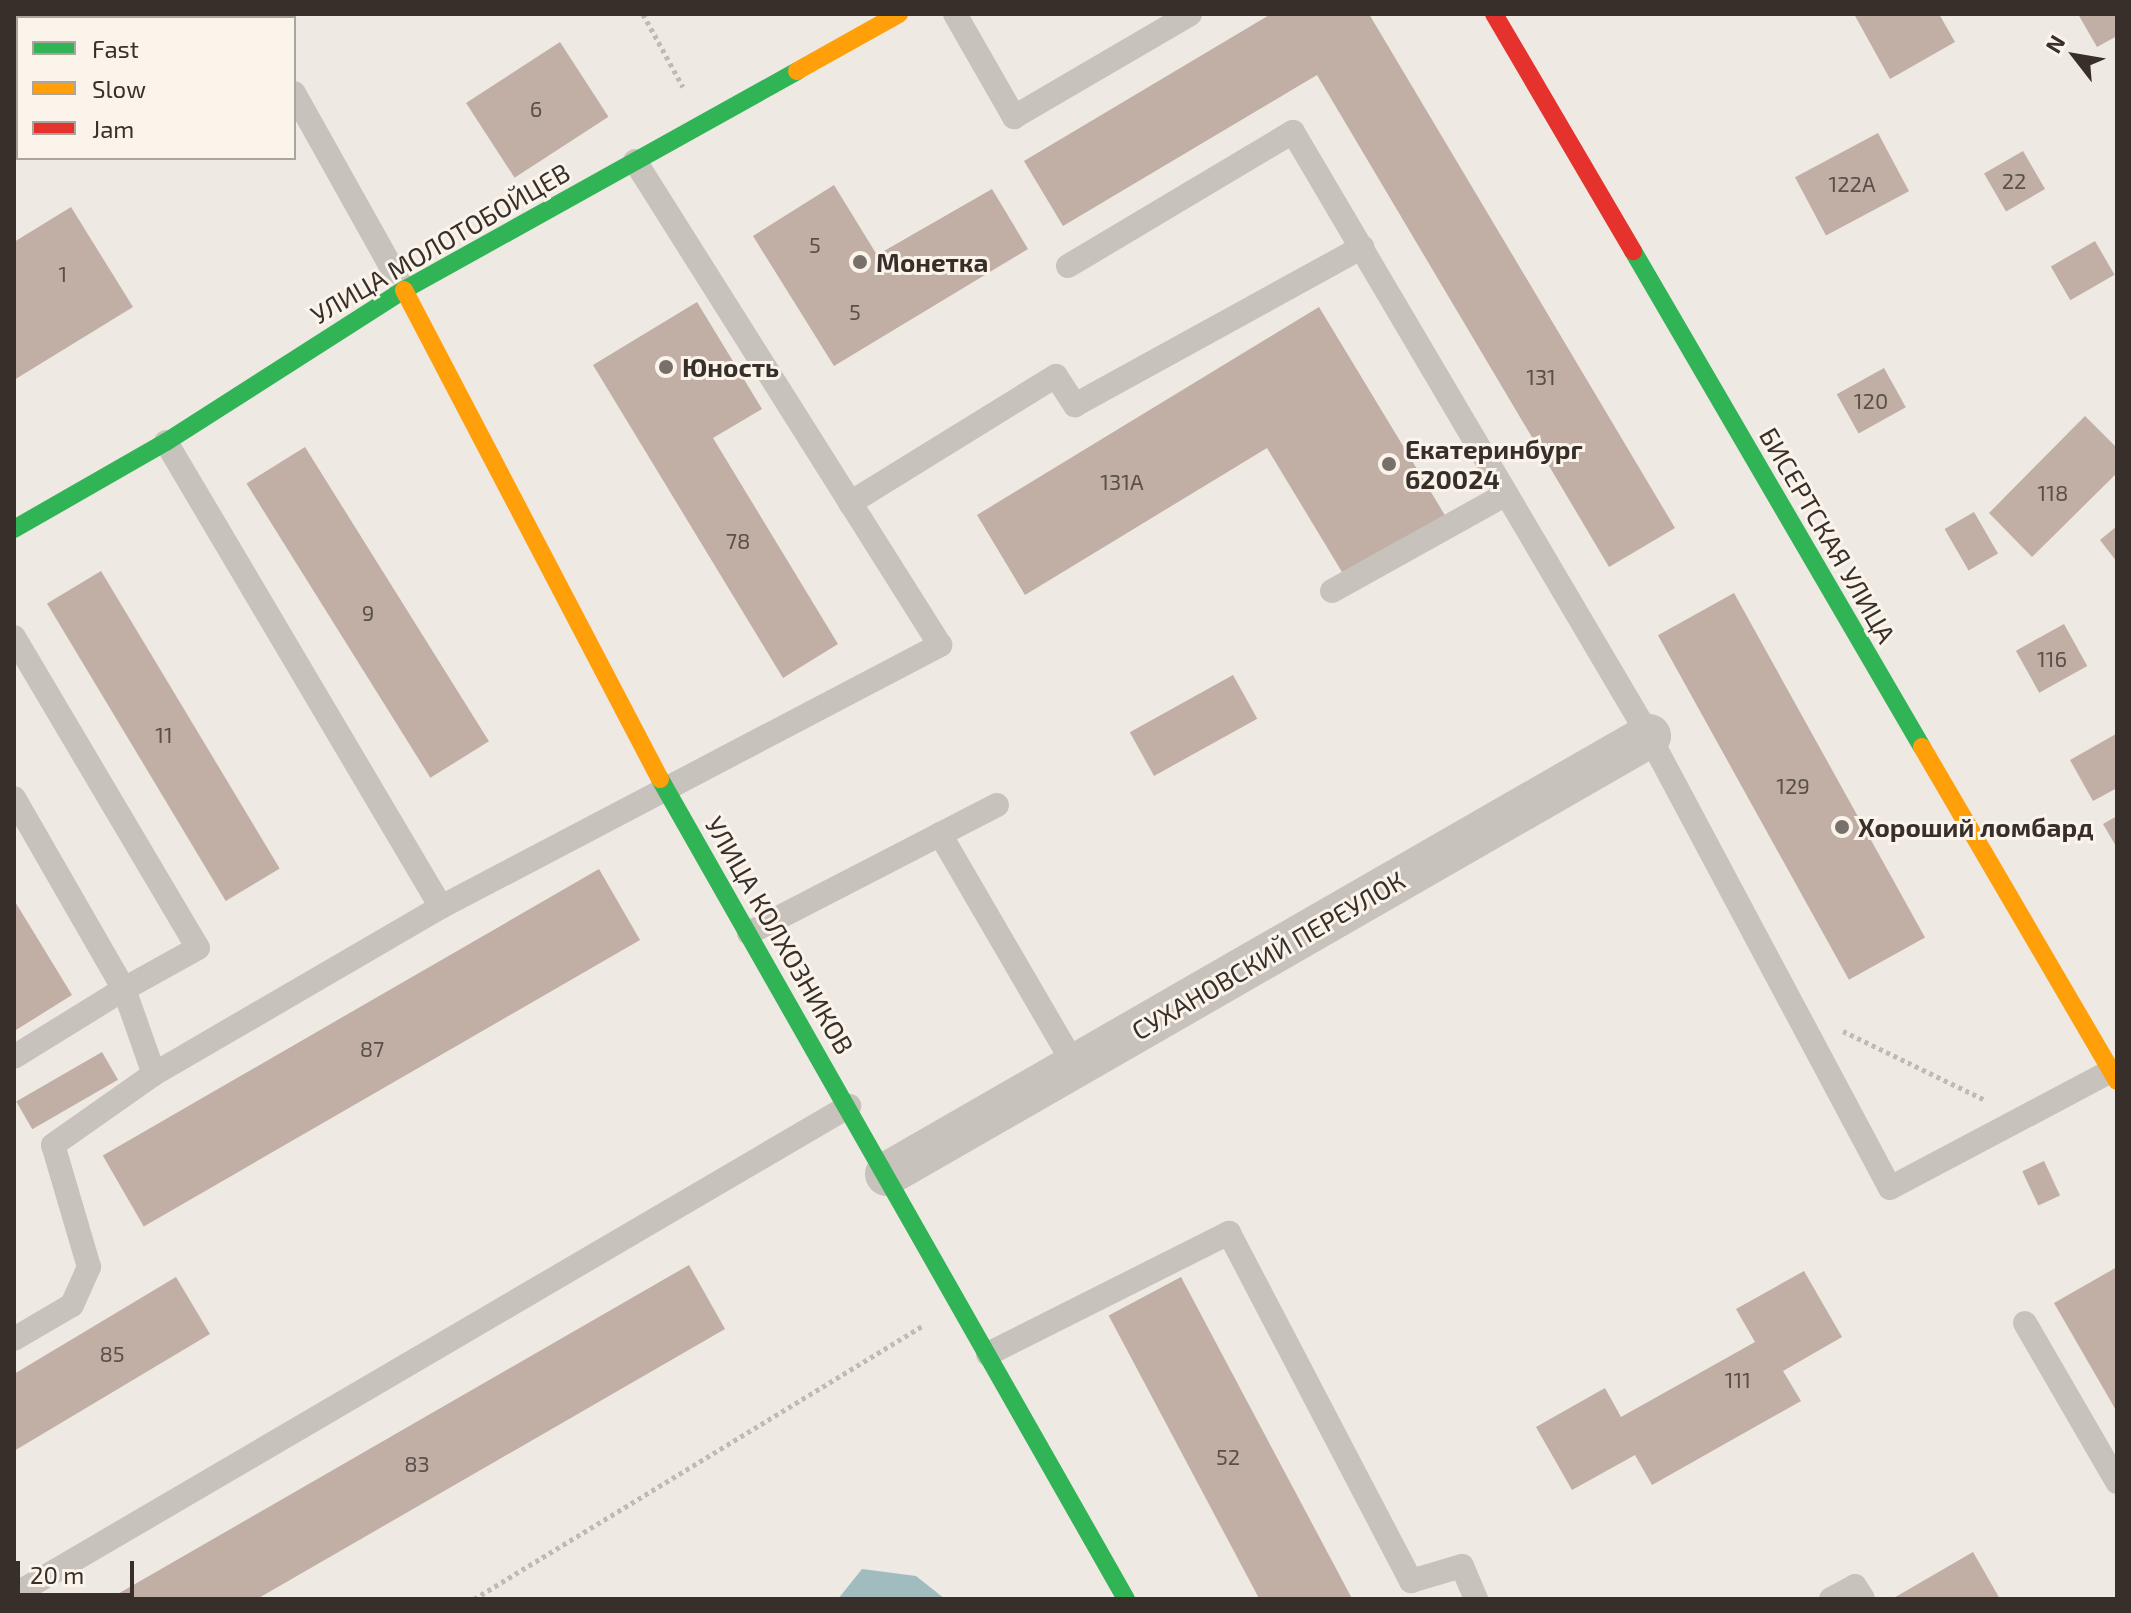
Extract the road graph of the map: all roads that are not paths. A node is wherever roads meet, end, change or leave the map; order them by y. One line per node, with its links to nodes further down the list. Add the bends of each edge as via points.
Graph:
1 (899, 14): 6 (street, УЛИЦА МОЛОТОБОЙЦЕВ)
2 (955, 14): 3 (lane, via 1014,117)
3 (1190, 14)
4 (1494, 14): 27 (street, БИСЕРТСКАЯ УЛИЦА)
5 (296, 97): 9 (lane)
6 (635, 161): 9 (street, УЛИЦА МОЛОТОБОЙЦЕВ); 12 (lane)
7 (1362, 247): 8 (lane, via 1293,132); 11 (lane); 12 (lane, via 1075,405 1056,376)
8 (1068, 266)
9 (404, 290): 10 (street, УЛИЦА МОЛОТОБОЙЦЕВ); 17 (street, УЛИЦА КОЛХОЗНИКОВ)
10 (166, 442): 13 (street, УЛИЦА МОЛОТОБОЙЦЕВ); 21 (lane)
11 (1506, 494): 14 (lane); 16 (lane)
12 (850, 503): 17 (lane, via 940,645)
13 (14, 529)
14 (1332, 591)
15 (14, 637): 23 (lane, via 198,948)
16 (1649, 736): 25 (street, СУХАНОВСКИЙ ПЕРЕУЛОК); 27 (lane, via 1890,1188)
17 (664, 786): 21 (lane); 22 (street, УЛИЦА КОЛХОЗНИКОВ)
18 (14, 798): 23 (lane)
19 (997, 805): 20 (lane)
20 (940, 834): 22 (lane); 25 (lane)
21 (441, 907): 26 (lane)
22 (749, 933): 28 (street, УЛИЦА КОЛХОЗНИКОВ)
23 (124, 989): 24 (lane); 26 (lane)
24 (14, 1057)
25 (1075, 1066): 29 (street, СУХАНОВСКИЙ ПЕРЕУЛОК)
26 (154, 1074): 31 (lane, via 53,1145 89,1267 72,1305)
27 (2115, 1074)
28 (849, 1106): 29 (street, УЛИЦА КОЛХОЗНИКОВ); 34 (lane)
29 (887, 1174): 32 (street, УЛИЦА КОЛХОЗНИКОВ)
30 (2025, 1323): 33 (lane)
31 (14, 1339)
32 (988, 1354): 35 (street, УЛИЦА КОЛХОЗНИКОВ); 36 (lane, via 1229,1233 1411,1581 1462,1566)
33 (2117, 1482)
34 (14, 1595)
35 (1126, 1599)
36 (1476, 1599)
37 (1831, 1599): 38 (lane, via 1855,1586)
38 (1863, 1599)

